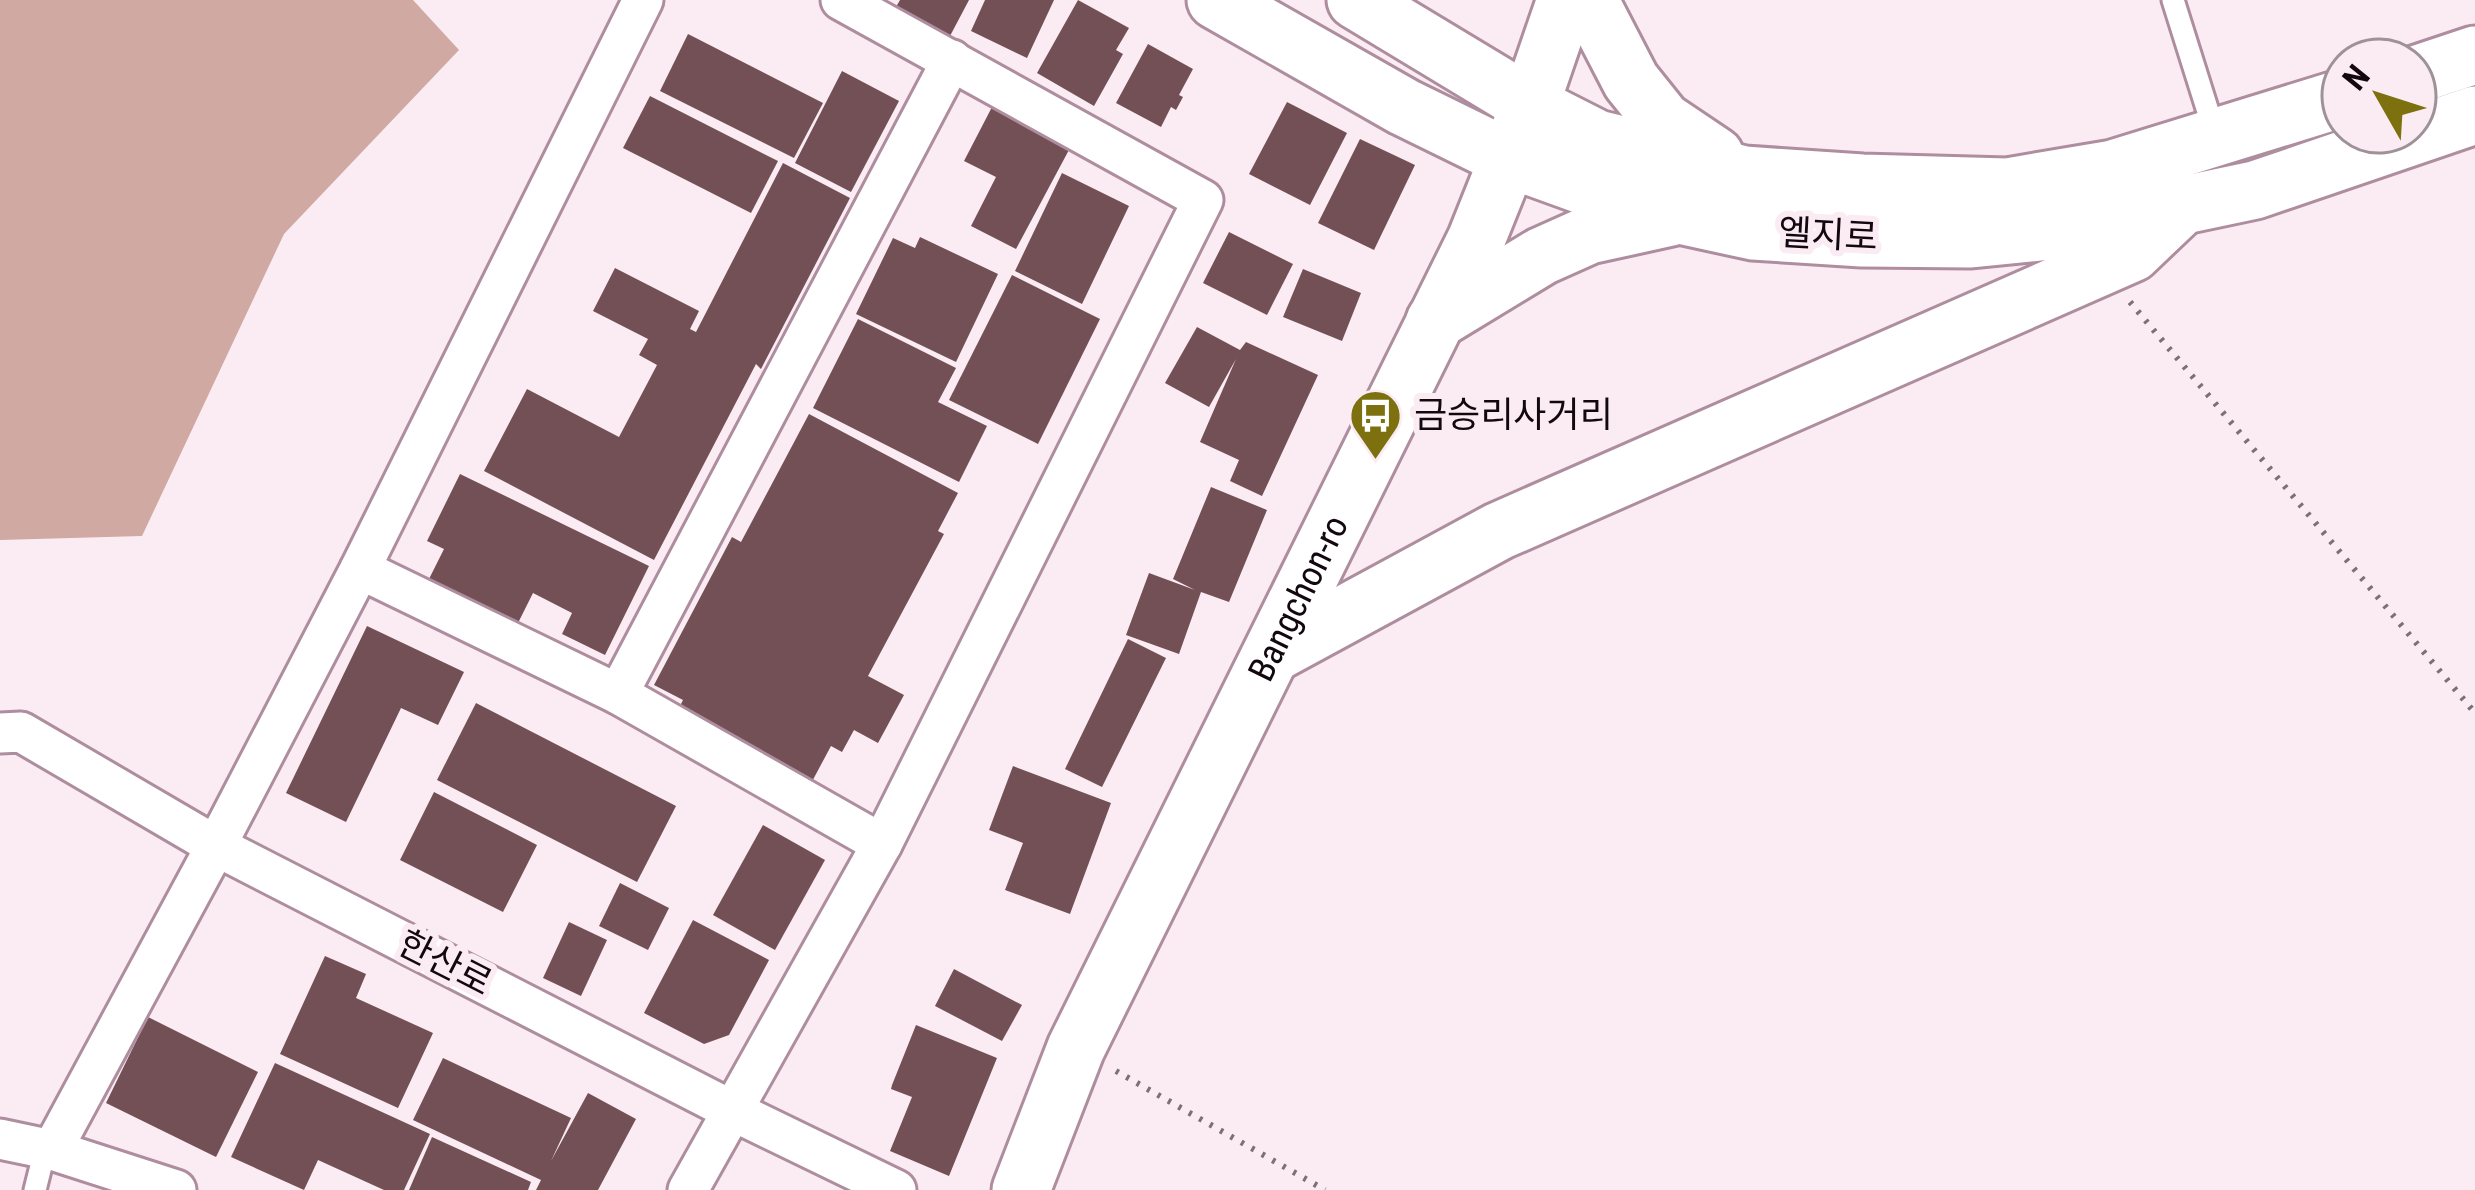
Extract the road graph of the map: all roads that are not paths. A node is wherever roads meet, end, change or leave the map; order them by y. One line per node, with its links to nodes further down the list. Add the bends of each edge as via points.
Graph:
1 (643, 0): 20 (street)
2 (841, 0): 9 (street)
3 (1216, 0): 15 (main road, 엘지로)
4 (1356, 0): 11 (main road, 엘지로)
5 (1566, 0): 11 (main road, Bangchon-ro)
6 (1589, 0): 16 (main road, via 1630,81 1663,121)
7 (2173, 0): 14 (lane)
8 (2475, 55): 10 (main road)
9 (952, 60): 22 (street); 24 (street, via 1203,200)
10 (2439, 67)
11 (1530, 105): 15 (main road, Bangchon-ro); 16 (main road, 엘지로, via 1597,139)
12 (2319, 106): 14 (main road, 엘지로)
13 (2475, 115): 17 (main road, 엘지로, via 2255,190)
14 (2217, 138): 16 (main road, 엘지로, via 2113,169 2007,187)
15 (1508, 158): 18 (main road, 엘지로); 19 (main road, Bangchon-ro)
16 (1744, 175)
17 (2182, 205): 18 (main road, 엘지로, via 1971,239 1753,231); 21 (main road, via 2132,253 1499,531)
18 (1680, 215): 19 (main road, via 1589,235)
19 (1436, 321): 21 (main road, Bangchon-ro)
20 (360, 569): 22 (street); 25 (street)
21 (1272, 654): 33 (main road, Bangchon-ro, via 1076,1048)
22 (618, 694): 24 (street)
23 (0, 733): 25 (street, 한산로, via 21,732)
24 (882, 844): 26 (street)
25 (216, 846): 26 (street, 한산로); 28 (street)
26 (731, 1110): 31 (street); 32 (street, 한산로)
27 (0, 1139): 28 (street)
28 (52, 1150): 29 (lane); 30 (street)
29 (35, 1190)
30 (176, 1190)
31 (688, 1190)
32 (896, 1190)
33 (1021, 1190)

